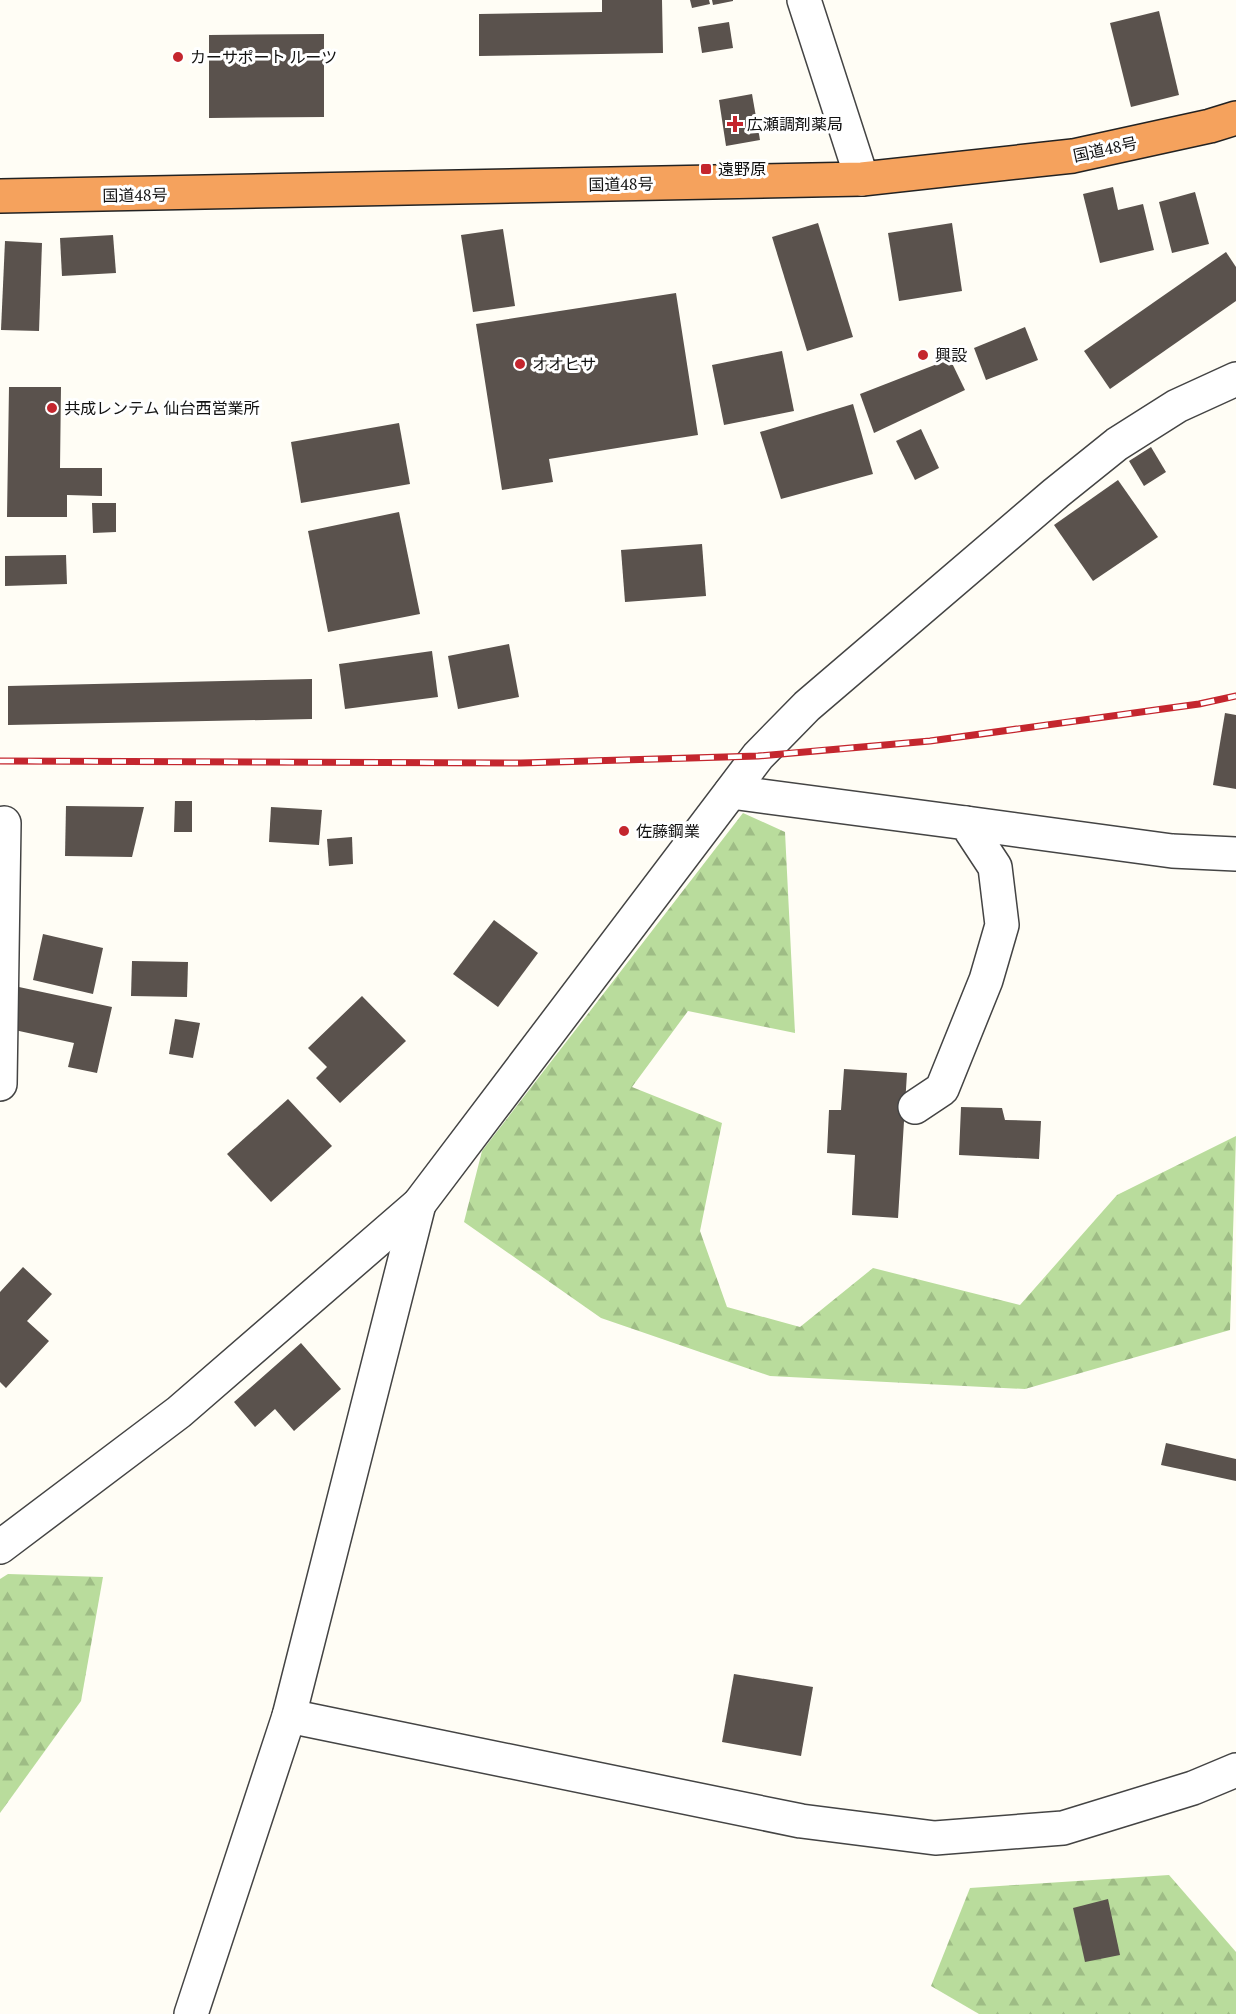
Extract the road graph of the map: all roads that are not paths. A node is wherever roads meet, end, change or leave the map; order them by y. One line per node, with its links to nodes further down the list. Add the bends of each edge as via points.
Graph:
1 (804, 0): 3 (street)
2 (1236, 118): 3 (highway, 国道48号, via 1073,156)
3 (862, 179): 4 (highway, 国道48号)
4 (0, 196)
5 (1236, 379): 6 (street, via 1177,406 1117,444 1056,493 807,706 758,756)
6 (731, 792): 8 (street); 12 (street)
7 (4, 823): 10 (street)
8 (966, 823): 9 (street, via 1172,851); 11 (street, via 995,867 1002,925 986,980 942,1089)
9 (1236, 854)
10 (0, 1084)
11 (915, 1107)
12 (419, 1204): 13 (street, via 179,1412); 14 (street)
13 (0, 1547)
14 (289, 1716): 15 (street, via 801,1821 935,1838 1063,1828 1193,1788); 16 (street)
15 (1236, 1770)
16 (191, 2014)

